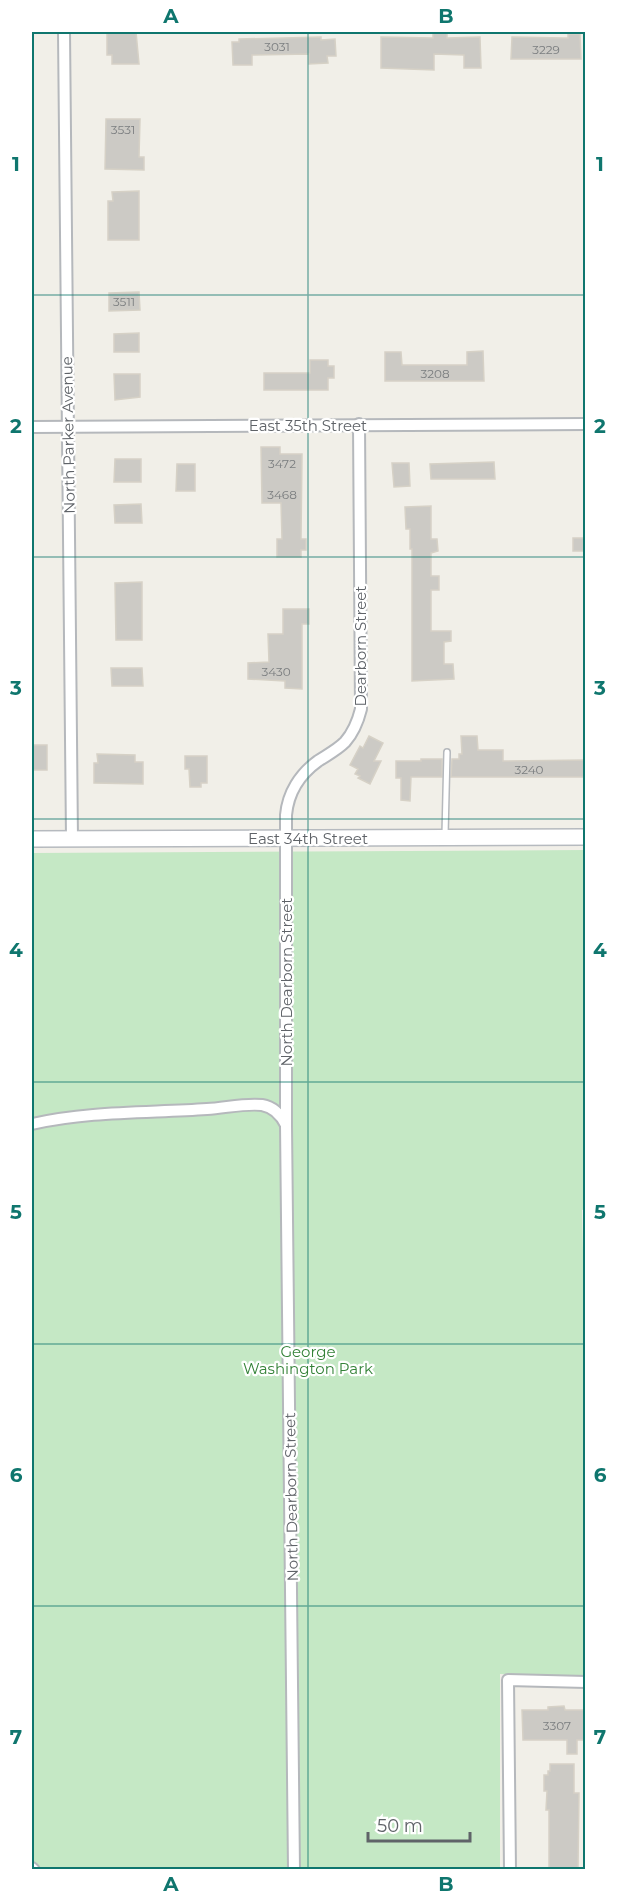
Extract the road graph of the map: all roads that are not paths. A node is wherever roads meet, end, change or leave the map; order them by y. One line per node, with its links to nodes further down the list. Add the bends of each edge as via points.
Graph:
1 (64, 32): 4 (street, North Parker Avenue)
2 (359, 424): 3 (street, East 35th Street); 4 (street, East 35th Street); 9 (street, Dearborn Street, via 361,709 347,739 307,771 295,786 286,809)
3 (585, 424)
4 (68, 426): 5 (street, East 35th Street); 11 (street, North Parker Avenue)
5 (32, 427)
6 (447, 752): 7 (lane)
7 (445, 837): 8 (main road, East 34th Street); 9 (main road, East 34th Street)
8 (585, 837)
9 (286, 838): 11 (main road, East 34th Street); 13 (street, North Dearborn Street)
10 (32, 839): 11 (main road, East 34th Street)
11 (72, 839)
12 (32, 1124): 13 (street, via 81,1116 254,1105 273,1109)
13 (286, 1125): 15 (street, North Dearborn Street)
14 (585, 1682): 16 (street, via 508,1680)
15 (294, 1869)
16 (510, 1869)

